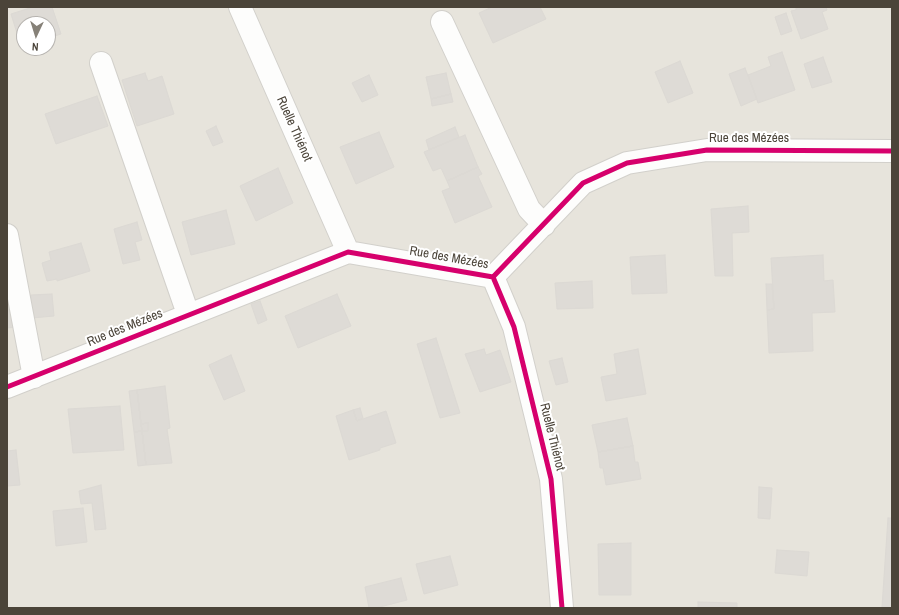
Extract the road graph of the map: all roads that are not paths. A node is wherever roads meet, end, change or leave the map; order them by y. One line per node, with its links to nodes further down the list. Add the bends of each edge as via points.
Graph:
1 (240, 7): 7 (street, Ruelle Thiénot)
2 (442, 22): 5 (street, via 529,209)
3 (101, 63): 9 (street)
4 (892, 151): 5 (street, Rue des Mézées, via 706,150 627,163 583,183)
5 (544, 225): 8 (street, Rue des Mézées)
6 (7, 235): 10 (street)
7 (348, 252): 8 (street, Rue des Mézées); 9 (street, Rue des Mézées)
8 (493, 277): 12 (street, Ruelle Thiénot, via 514,327 551,479)
9 (188, 314): 10 (street, Rue des Mézées)
10 (34, 377): 11 (street, Rue des Mézées)
11 (7, 387)
12 (562, 608)

